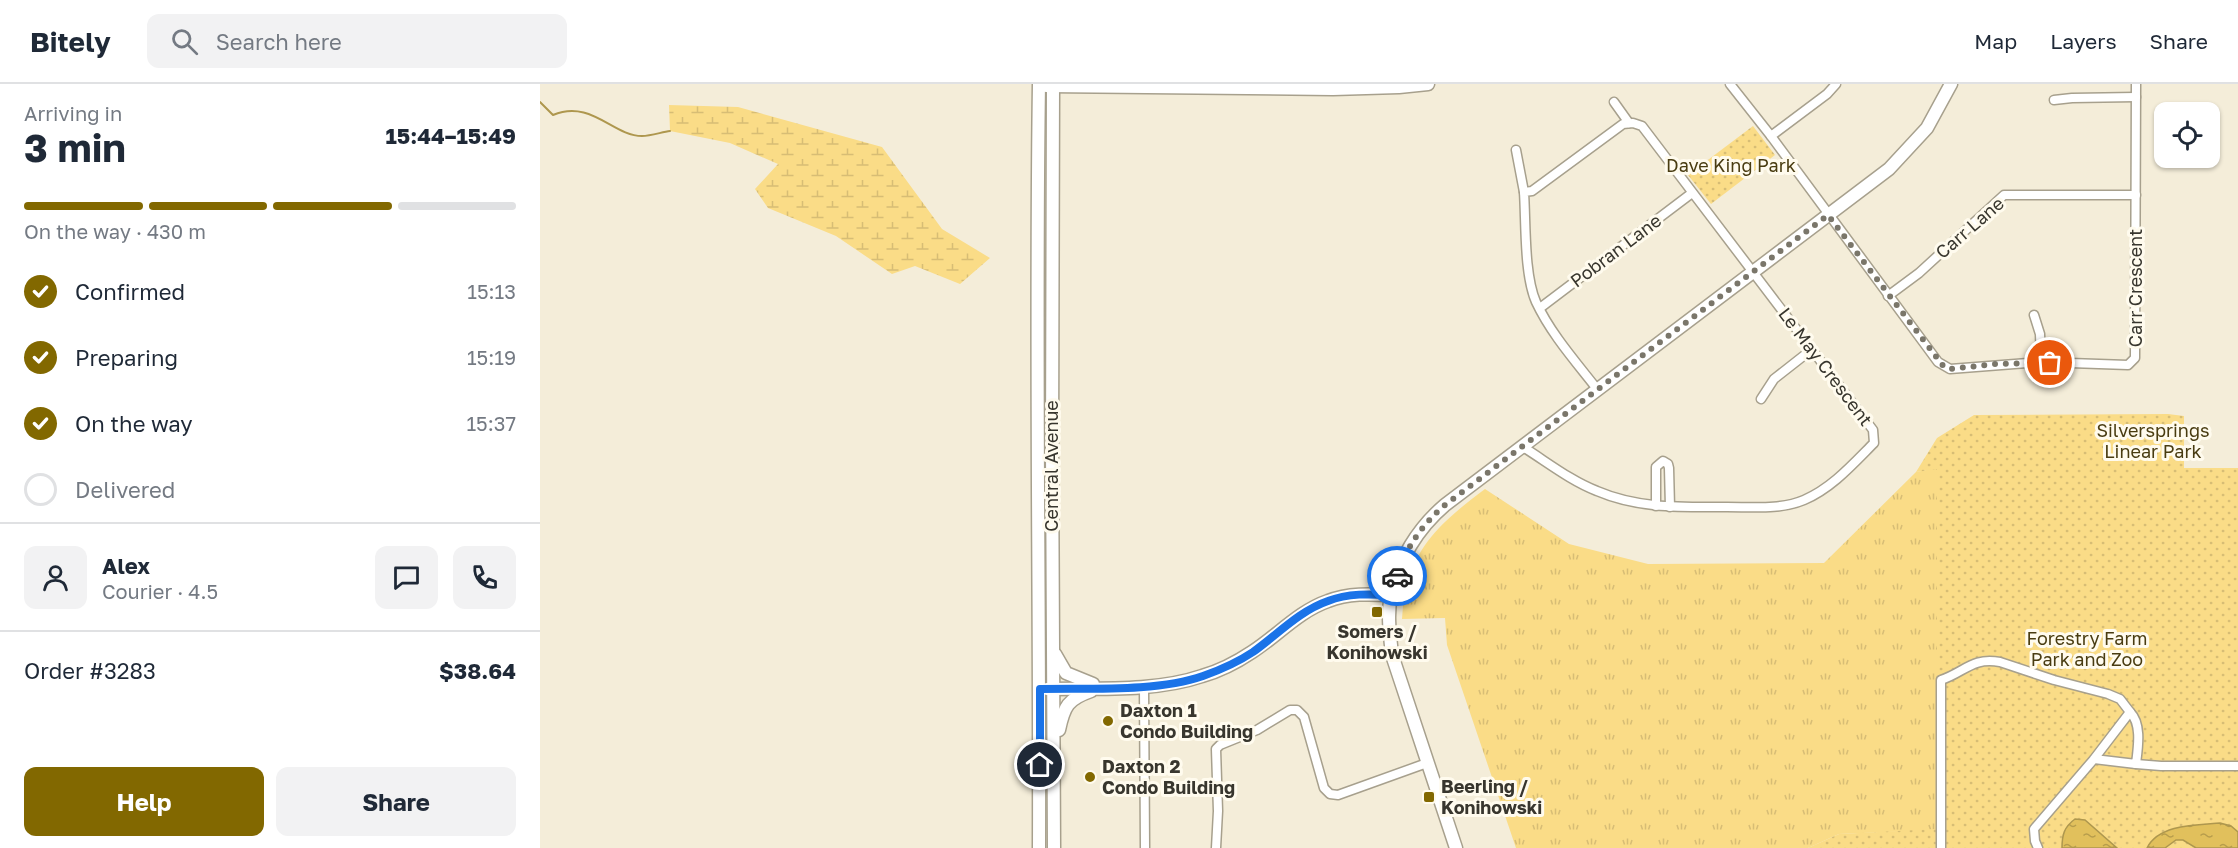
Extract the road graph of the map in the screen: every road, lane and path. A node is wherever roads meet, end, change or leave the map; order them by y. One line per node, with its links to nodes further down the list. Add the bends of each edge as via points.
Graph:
1 (1428, 84): 7 (main road, via 1333,89)
2 (1730, 84): 12 (street, Carr Crescent)
3 (1836, 84): 12 (street)
4 (1951, 84): 17 (main road, via 1935,116 1911,148)
5 (2136, 84): 8 (street, Carr Crescent)
6 (1039, 85): 7 (main road); 34 (main road, Central Avenue)
7 (1053, 85): 30 (main road, Central Avenue)
8 (2136, 97): 9 (street); 16 (street, Carr Crescent)
9 (2054, 100)
10 (1614, 102): 11 (street, Le May Crescent)
11 (1629, 123): 14 (street, via 1615,129 1532,191); 15 (street, Le May Crescent, via 1642,126)
12 (1771, 136): 17 (street, Carr Crescent)
13 (1516, 150): 14 (street)
14 (1524, 192): 20 (street, via 1530,282)
15 (1692, 193): 18 (street, Le May Crescent); 20 (street, Pobran Lane)
16 (2136, 195): 19 (street, Carr Lane, via 2004,195 1925,268); 23 (street, Carr Crescent, via 2135,358 2128,365)
17 (1828, 215): 18 (main road); 19 (street, Carr Crescent)
18 (1752, 272): 22 (street, Le May Crescent); 24 (main road)
19 (1888, 296): 23 (street, Carr Crescent, via 1944,367)
20 (1540, 308): 24 (street)
21 (2034, 315): 23 (street, via 2040,334)
22 (1811, 350): 25 (street, via 1774,379); 28 (street, Le May Crescent, via 1873,430 1874,443 1832,483 1794,504)
23 (2041, 362)
24 (1597, 389): 26 (main road)
25 (1761, 399)
26 (1523, 447): 27 (street, Le May Crescent, via 1596,491); 29 (main road, via 1434,515 1414,538)
27 (1656, 506): 28 (street, Le May Crescent); 28 (street, via 1656,467 1663,461 1670,468)
28 (1670, 507)
29 (1391, 595): 32 (main road, via 1367,593 1326,601 1236,662 1184,682); 38 (main road, via 1392,655)
30 (1053, 649): 31 (main road, via 1066,673); 33 (main road, Central Avenue)
31 (1103, 687): 32 (main road); 33 (main road); 36 (main road, via 1080,695 1067,705)
32 (1144, 687): 43 (street)
33 (1054, 688): 34 (main road); 36 (main road, Central Avenue)
34 (1040, 689): 41 (main road, Central Avenue)
35 (2130, 712): 37 (street); 39 (street, via 2138,728); 46 (street, via 2120,699 2108,694 1986,659 1941,680)
36 (1054, 751): 42 (main road, Central Avenue)
37 (2094, 759): 39 (street); 47 (street, via 2034,829)
38 (1427, 763): 44 (street, via 1338,795 1330,794 1324,788 1304,717 1297,710 1290,710 1216,749); 45 (main road)
39 (2136, 764): 40 (street)
40 (2238, 766)
41 (1040, 848)
42 (1054, 848)
43 (1144, 848)
44 (1216, 848)
45 (1456, 848)
46 (1941, 848)
47 (2038, 848)

